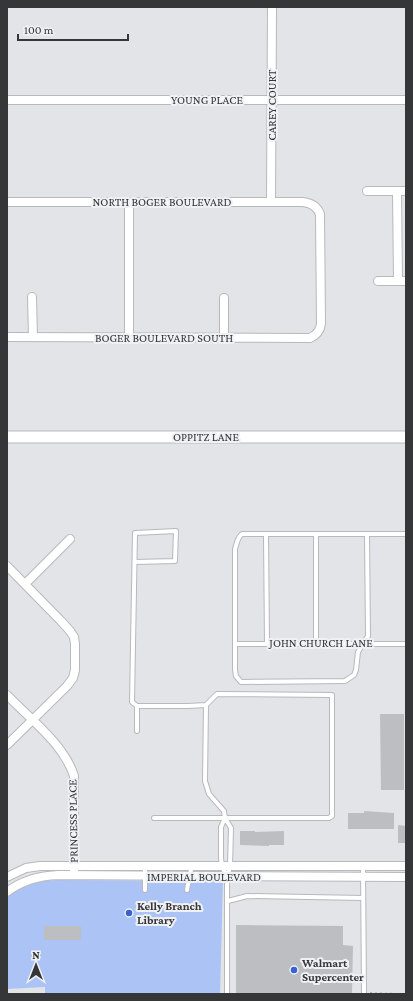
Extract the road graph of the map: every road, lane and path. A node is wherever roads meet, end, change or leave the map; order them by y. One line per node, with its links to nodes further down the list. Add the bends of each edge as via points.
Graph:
1 (272, 7): 3 (street, CAREY COURT)
2 (7, 100): 3 (street, YOUNG PLACE)
3 (272, 100): 4 (street, YOUNG PLACE); 10 (street, CAREY COURT)
4 (406, 100)
5 (367, 191): 6 (street)
6 (397, 191): 7 (street); 12 (street)
7 (406, 191)
8 (7, 202): 9 (street, NORTH BOGER BOULEVARD)
9 (129, 202): 10 (street, NORTH BOGER BOULEVARD); 18 (street)
10 (271, 202): 15 (street, NORTH BOGER BOULEVARD, via 312,204 320,214)
11 (378, 281): 12 (street)
12 (402, 281)
13 (32, 297): 17 (street)
14 (224, 298): 19 (street)
15 (319, 332): 19 (street, BOGER BOULEVARD SOUTH, via 310,338)
16 (7, 337): 17 (street, BOGER BOULEVARD SOUTH)
17 (33, 337): 18 (street, BOGER BOULEVARD SOUTH)
18 (129, 337): 19 (street, BOGER BOULEVARD SOUTH)
19 (224, 338)
20 (7, 436): 21 (street, OPPITZ LANE)
21 (406, 437)
22 (406, 534): 25 (lane)
23 (266, 535): 24 (lane); 30 (lane, via 242,534 235,550); 31 (lane)
24 (316, 535): 25 (lane); 32 (lane)
25 (367, 535): 33 (lane, via 368,636)
26 (70, 539): 29 (street)
27 (135, 562): 27 (lane, via 135,533 176,532 175,561); 37 (lane, via 132,702)
28 (7, 566): 29 (street)
29 (25, 584): 38 (street, via 70,631 75,644 73,678)
30 (236, 644): 31 (lane, JOHN CHURCH LANE); 33 (lane, via 235,670 241,682 345,681 354,675 358,652)
31 (266, 644): 32 (lane, JOHN CHURCH LANE)
32 (316, 644): 33 (lane, JOHN CHURCH LANE)
33 (363, 644): 34 (lane, JOHN CHURCH LANE)
34 (406, 644)
35 (7, 695): 38 (street, PRINCESS PLACE)
36 (206, 705): 37 (lane); 42 (lane, via 205,780 209,794 224,811); 42 (lane, via 217,694 332,695 332,816)
37 (137, 706): 39 (lane)
38 (32, 720): 40 (street); 43 (street, PRINCESS PLACE, via 64,754 74,776)
39 (137, 731)
40 (7, 745)
41 (154, 818): 42 (lane)
42 (225, 818): 48 (lane, via 221,827); 48 (lane, via 231,828)
43 (74, 866): 44 (street, IMPERIAL BOULEVARD); 49 (street, PRINCESS PLACE); 52 (street, IMPERIAL BOULEVARD, via 26,868)
44 (145, 866): 47 (street, IMPERIAL BOULEVARD); 50 (lane)
45 (363, 866): 46 (street, IMPERIAL BOULEVARD); 48 (street, IMPERIAL BOULEVARD); 54 (lane)
46 (406, 866)
47 (191, 867): 48 (street, IMPERIAL BOULEVARD); 51 (lane)
48 (226, 867): 53 (lane); 53 (lane)
49 (74, 876): 50 (street, IMPERIAL BOULEVARD); 58 (street, IMPERIAL BOULEVARD, via 35,878)
50 (146, 876): 51 (street, IMPERIAL BOULEVARD); 56 (lane)
51 (191, 876): 53 (street, IMPERIAL BOULEVARD); 57 (lane)
52 (7, 877)
53 (227, 877): 54 (street, IMPERIAL BOULEVARD); 60 (lane)
54 (363, 877): 55 (street, IMPERIAL BOULEVARD); 59 (lane)
55 (406, 877)
56 (145, 890)
57 (187, 890)
58 (7, 892)
59 (363, 898): 60 (lane, via 247,896); 62 (lane)
60 (228, 901): 61 (lane)
61 (227, 994)
62 (364, 994)
63 (368, 994): 64 (path)
64 (406, 994)

